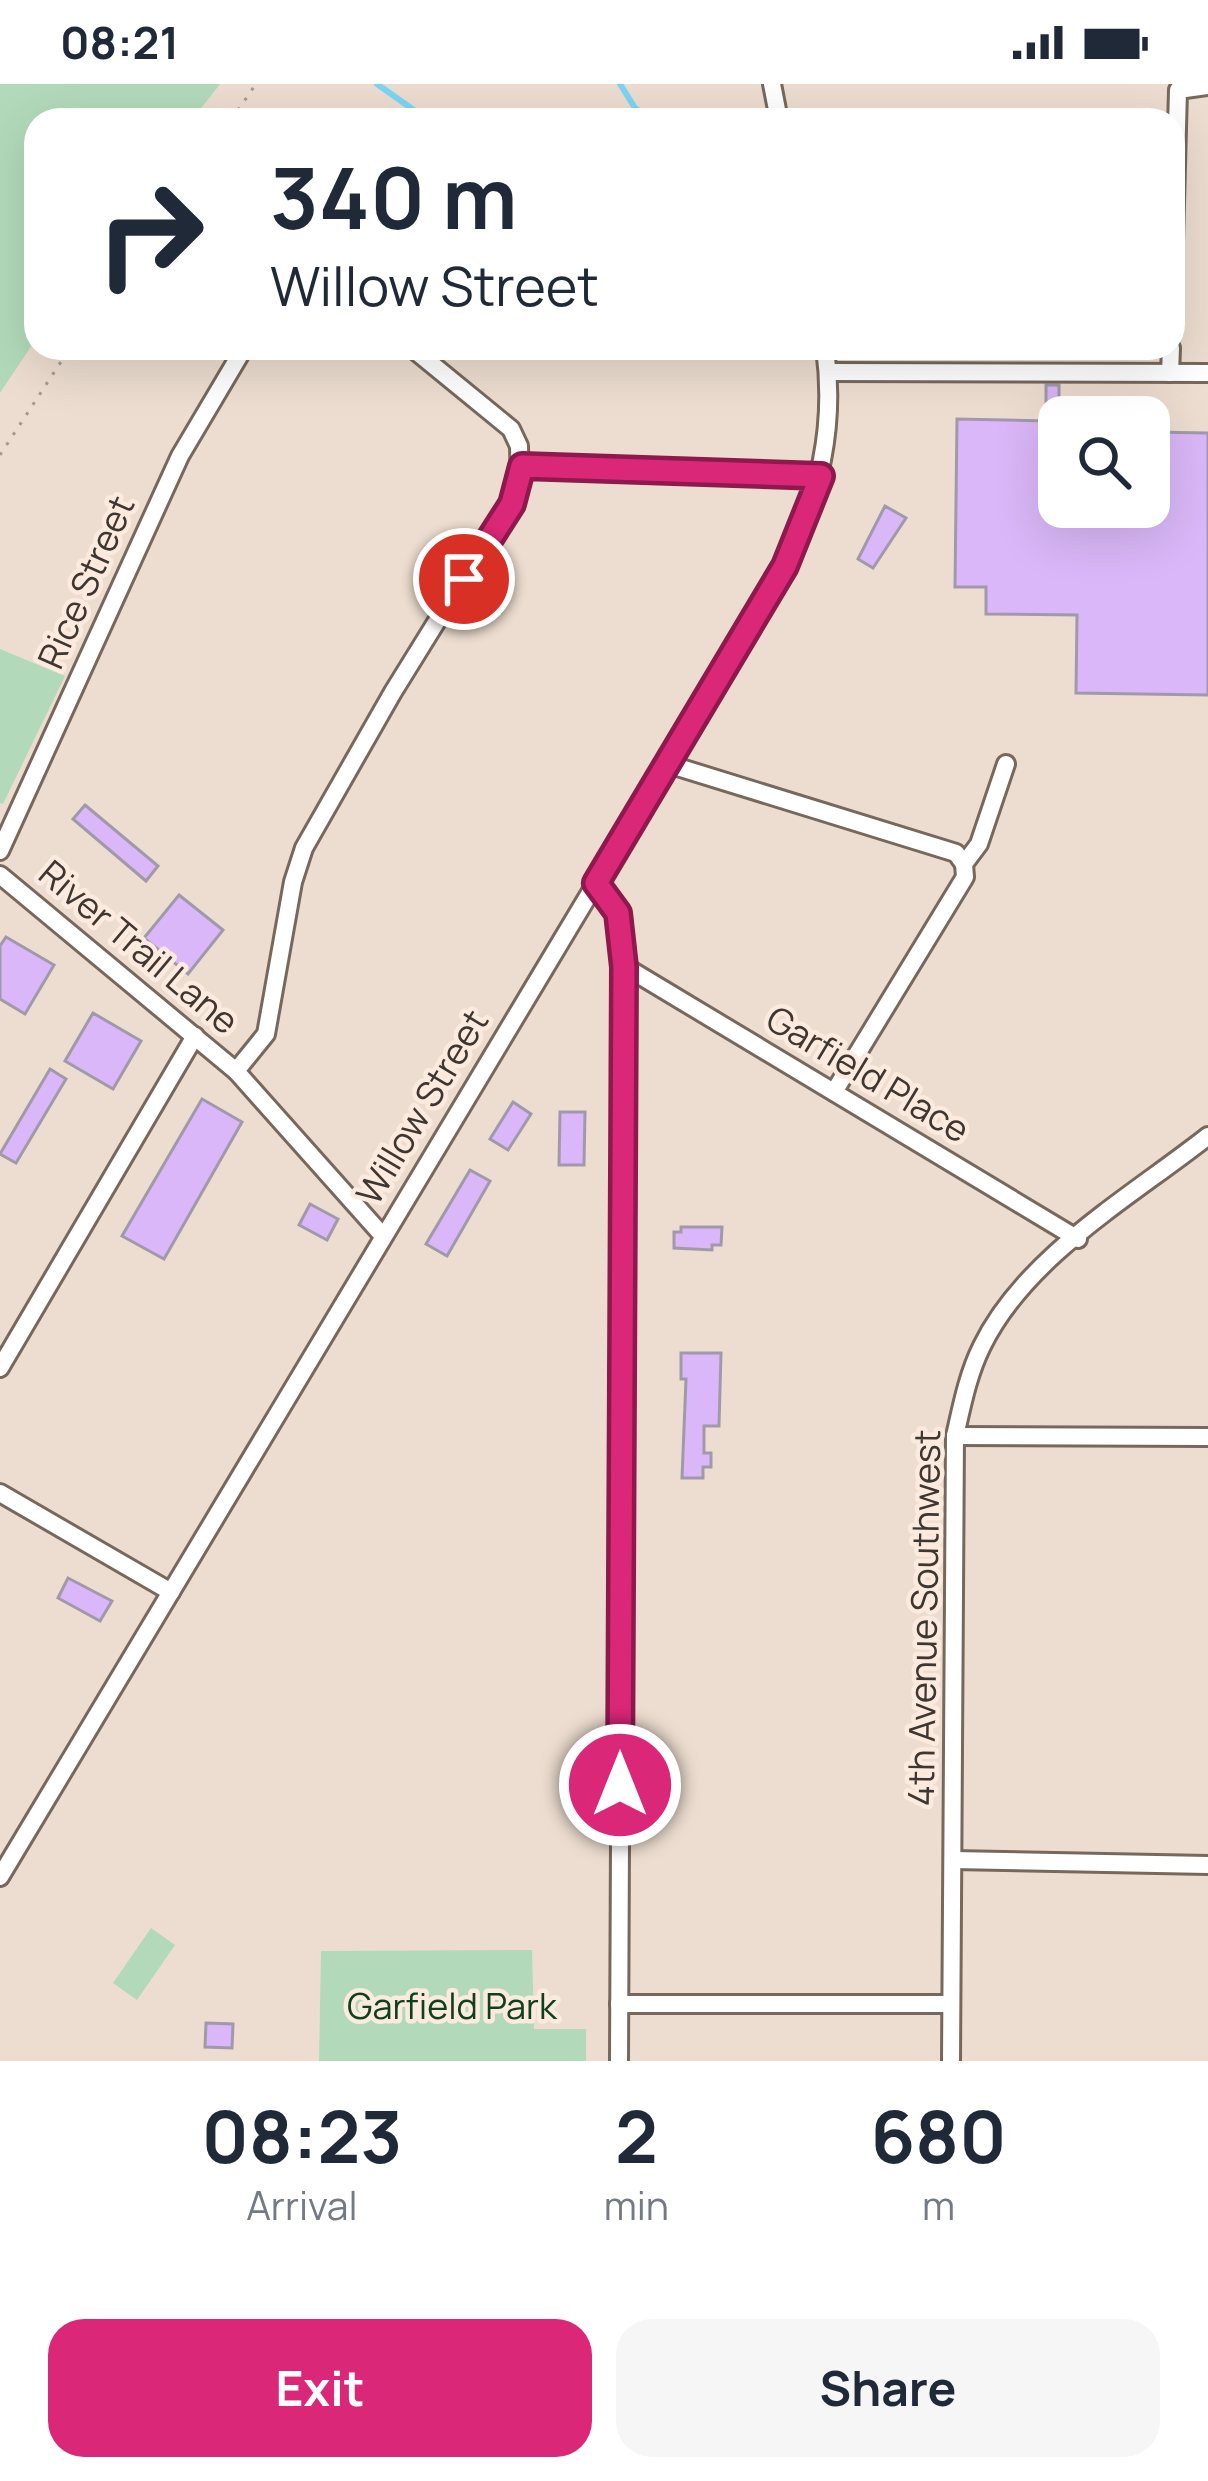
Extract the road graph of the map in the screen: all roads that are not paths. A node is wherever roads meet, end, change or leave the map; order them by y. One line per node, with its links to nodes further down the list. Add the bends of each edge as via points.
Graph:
1 (1208, 86): 2 (street, via 1178,90)
2 (1178, 108)
3 (237, 360): 14 (street, Rice Street, via 179,456)
4 (427, 360): 10 (street, via 511,429)
5 (826, 360): 7 (street, Willow Street)
6 (1171, 360): 8 (street)
7 (828, 372): 8 (street); 11 (street, Willow Street)
8 (1170, 373): 9 (street)
9 (1208, 373)
10 (522, 466): 11 (street); 20 (street, via 512,504 304,848 266,1034)
11 (821, 476): 12 (street, Willow Street, via 785,566)
12 (668, 764): 15 (street, via 956,854); 17 (street, Willow Street)
13 (1006, 764): 15 (street, via 979,844)
14 (0, 850)
15 (964, 864): 21 (street, via 965,877)
16 (0, 874): 19 (street, River Trail Lane)
17 (596, 883): 18 (street, via 618,913); 23 (street, Willow Street)
18 (624, 967): 21 (street, Garfield Place); 33 (street)
19 (195, 1036): 20 (street, River Trail Lane); 25 (street)
20 (236, 1071): 23 (street, River Trail Lane)
21 (834, 1092): 24 (street, Garfield Place)
22 (1208, 1136): 24 (street, 4th Avenue Southwest)
23 (383, 1235): 29 (street, Willow Street)
24 (1078, 1238): 26 (street, 4th Avenue Southwest, via 1040,1268 983,1344)
25 (0, 1368)
26 (956, 1436): 27 (street); 30 (street, 4th Avenue Southwest)
27 (1208, 1438)
28 (0, 1493): 29 (street)
29 (171, 1592): 32 (street, Willow Street)
30 (953, 1860): 31 (street); 34 (street, 4th Avenue Southwest)
31 (1208, 1865)
32 (0, 1876)
33 (619, 2004): 34 (street); 35 (street)
34 (950, 2004): 36 (street, 4th Avenue Southwest)
35 (620, 2061)
36 (951, 2061)

